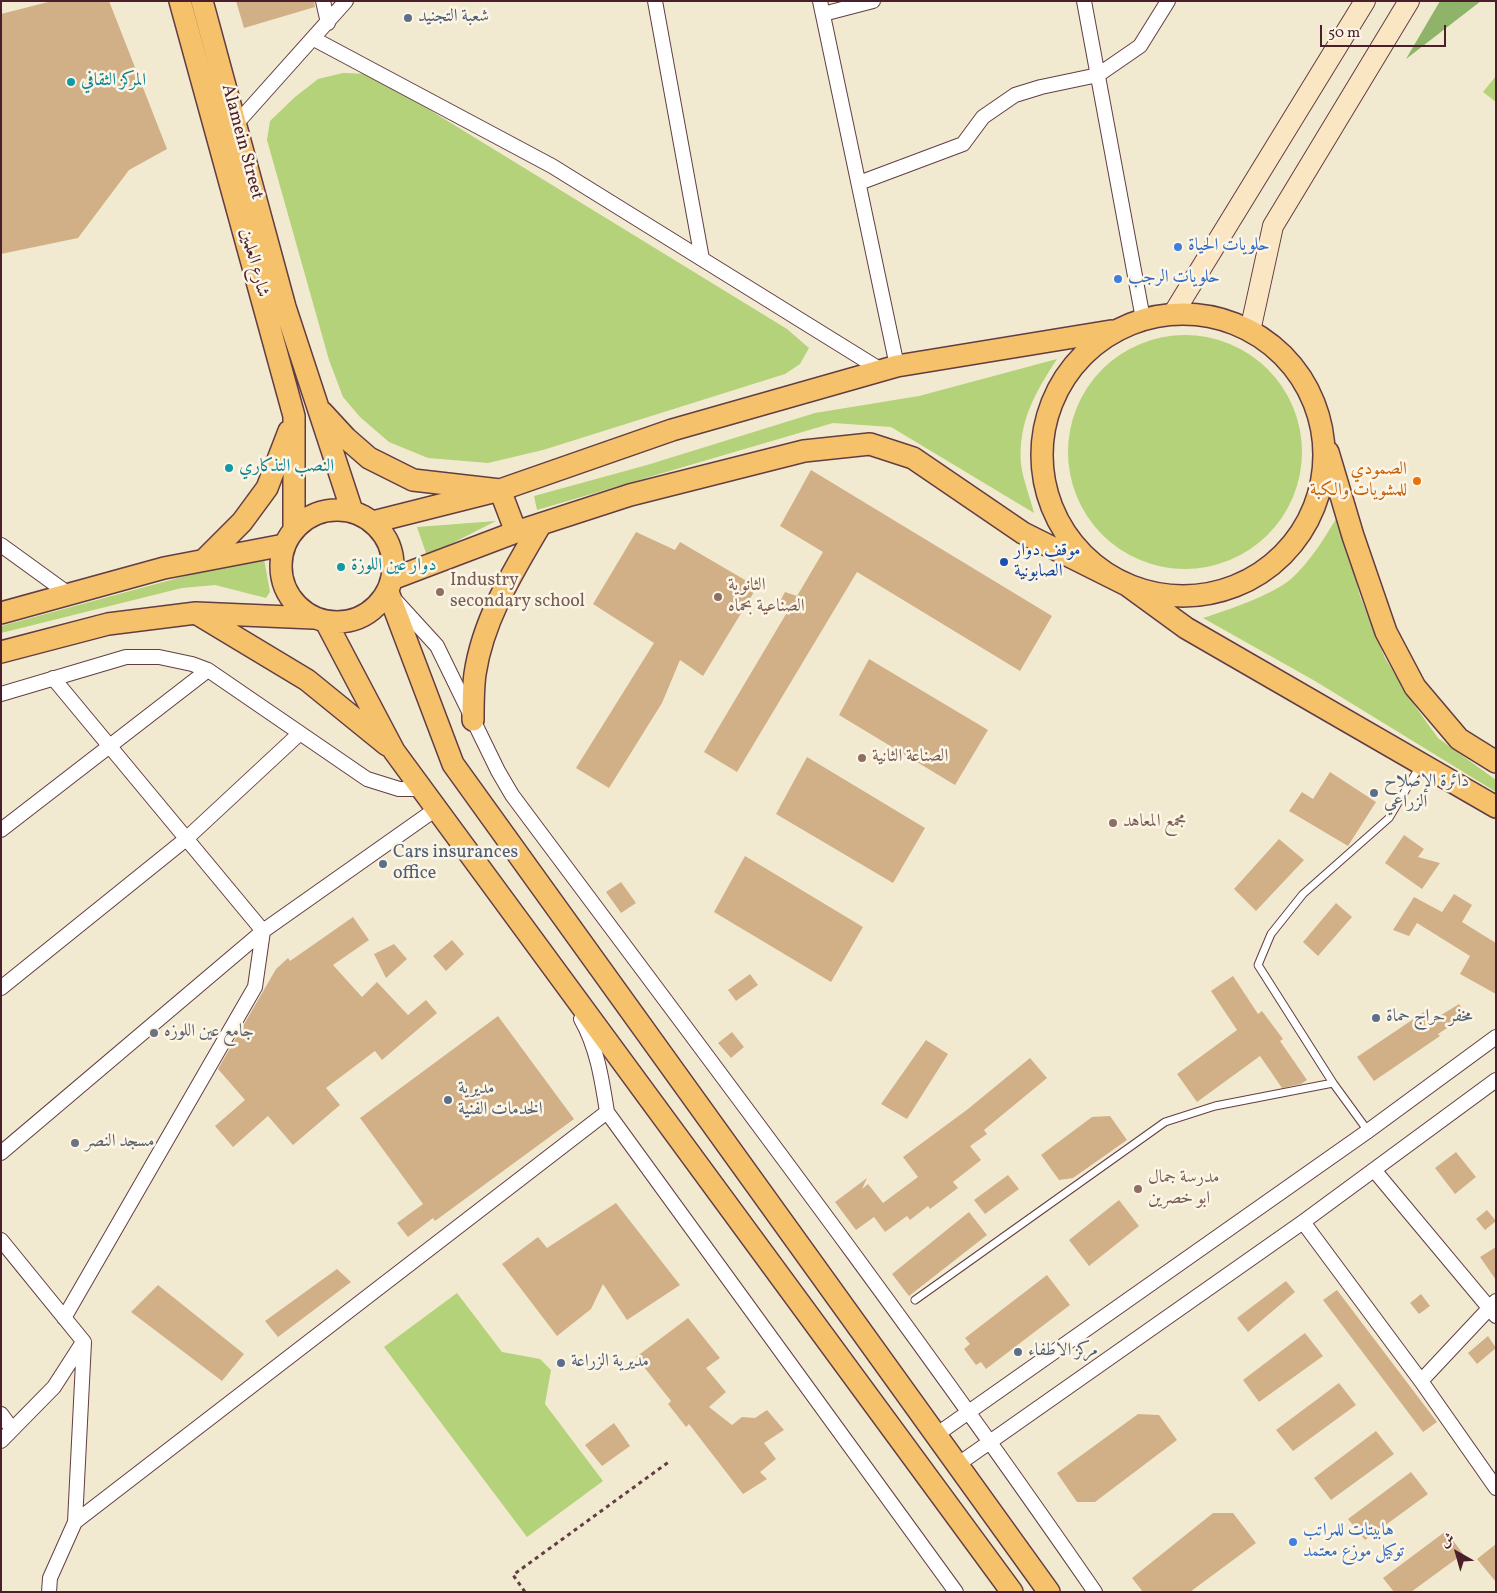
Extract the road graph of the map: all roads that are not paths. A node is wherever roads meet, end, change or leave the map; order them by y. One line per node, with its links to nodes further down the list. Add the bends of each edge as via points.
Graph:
1 (180, 1): 24 (main road, شارع العلمين)
2 (202, 1): 15 (main road, Alamein Street)
3 (323, 1): 12 (street)
4 (346, 1): 12 (street)
5 (655, 1): 17 (street)
6 (872, 1): 11 (street)
7 (1084, 1): 14 (street)
8 (1168, 1): 14 (street, via 1140,46)
9 (1365, 1): 18 (main road)
10 (1408, 1): 21 (main road, via 1273,226)
11 (822, 8): 16 (street)
12 (328, 23): 13 (street)
13 (314, 39): 15 (street); 17 (street, via 552,166)
14 (1098, 75): 16 (street, via 1015,95 983,117 963,144); 19 (street)
15 (237, 123): 23 (main road, Alamein Street, via 285,307)
16 (859, 184): 22 (street)
17 (702, 259): 22 (street)
18 (1173, 314): 19 (main road); 21 (main road, via 1226,320)
19 (1143, 319): 20 (main road)
20 (1116, 331): 22 (main road); 35 (main road, via 1087,351 1065,378 1049,409 1042,444 1043,479 1054,513 1072,542 1097,567)
21 (1250, 331): 25 (main road, via 1276,348 1296,371 1312,398)
22 (889, 368): 26 (main road, via 672,430)
23 (317, 406): 26 (main road, via 369,458 412,480); 27 (main road, Alamein Street)
24 (294, 416): 31 (main road, شارع العلمين); 33 (main road, via 267,488 242,522)
25 (1321, 427): 35 (main road, via 1323,464 1313,509 1300,533 1275,561 1236,585 1209,593 1181,596); 48 (main road, via 1352,536 1386,632 1415,687 1459,739)
26 (500, 490): 28 (main road); 30 (main road)
27 (352, 511): 28 (main road); 31 (main road, via 336,509 321,512 307,518)
28 (374, 522): 34 (main road, via 391,548 394,563)
29 (541, 524): 30 (main road); 35 (main road, via 630,495 804,451 870,444 913,458 1023,533); 44 (main road, via 486,629 475,674)
30 (516, 532): 34 (main road)
31 (290, 537): 33 (main road); 39 (main road, via 280,562 282,579 298,608)
32 (1, 545): 36 (street)
33 (204, 560): 36 (main road)
34 (390, 585): 39 (main road, via 377,606 362,617 344,622); 44 (street, via 437,646); 75 (main road, via 453,764)
35 (1127, 585): 49 (main road, via 1186,628)
36 (70, 595): 37 (main road)
37 (1, 613)
38 (196, 613): 39 (main road); 40 (main road, via 108,624); 47 (main road, via 306,680)
39 (319, 620): 47 (main road)
40 (1, 652)
41 (208, 670): 42 (street, via 176,659 142,656 126,657); 45 (street); 46 (street)
42 (53, 678): 43 (street); 46 (street)
43 (1, 694)
44 (472, 720): 72 (street, via 512,795)
45 (299, 734): 50 (street, via 372,782 399,789); 54 (street)
46 (110, 746): 53 (street); 54 (street)
47 (394, 752): 50 (main road)
48 (1496, 762)
49 (1422, 763): 51 (main road); 60 (lane, via 1389,818 1303,894 1272,934 1258,965)
50 (422, 789): 52 (main road)
51 (1496, 807)
52 (436, 809): 55 (street); 56 (main road)
53 (1, 830)
54 (186, 839): 55 (street); 57 (street)
55 (262, 931): 63 (street); 69 (street, via 256,987)
56 (540, 949): 61 (street, via 590,1034); 83 (main road)
57 (1, 988)
58 (1496, 1037): 62 (street)
59 (1496, 1080): 64 (street)
60 (1333, 1083): 62 (lane); 67 (lane, via 1215,1106 1166,1122)
61 (608, 1112): 80 (street); 82 (street)
62 (1368, 1131): 72 (street)
63 (1, 1153)
64 (1374, 1170): 65 (street); 68 (street)
65 (1303, 1222): 71 (street); 77 (street)
66 (1, 1240): 69 (street)
67 (916, 1300)
68 (1493, 1308): 71 (street)
69 (64, 1318): 70 (street)
70 (84, 1342): 74 (street, via 54,1387); 80 (street)
71 (1420, 1381): 79 (street)
72 (968, 1410): 75 (street); 77 (street)
73 (1, 1414): 74 (street)
74 (12, 1429): 76 (street)
75 (936, 1435): 78 (main road)
76 (1, 1441)
77 (991, 1441): 78 (street); 85 (street)
78 (957, 1465): 84 (main road)
79 (1496, 1488)
80 (75, 1522): 81 (street, via 50,1578)
81 (49, 1592)
82 (956, 1592)
83 (1012, 1592)
84 (1049, 1592)
85 (1095, 1592)

